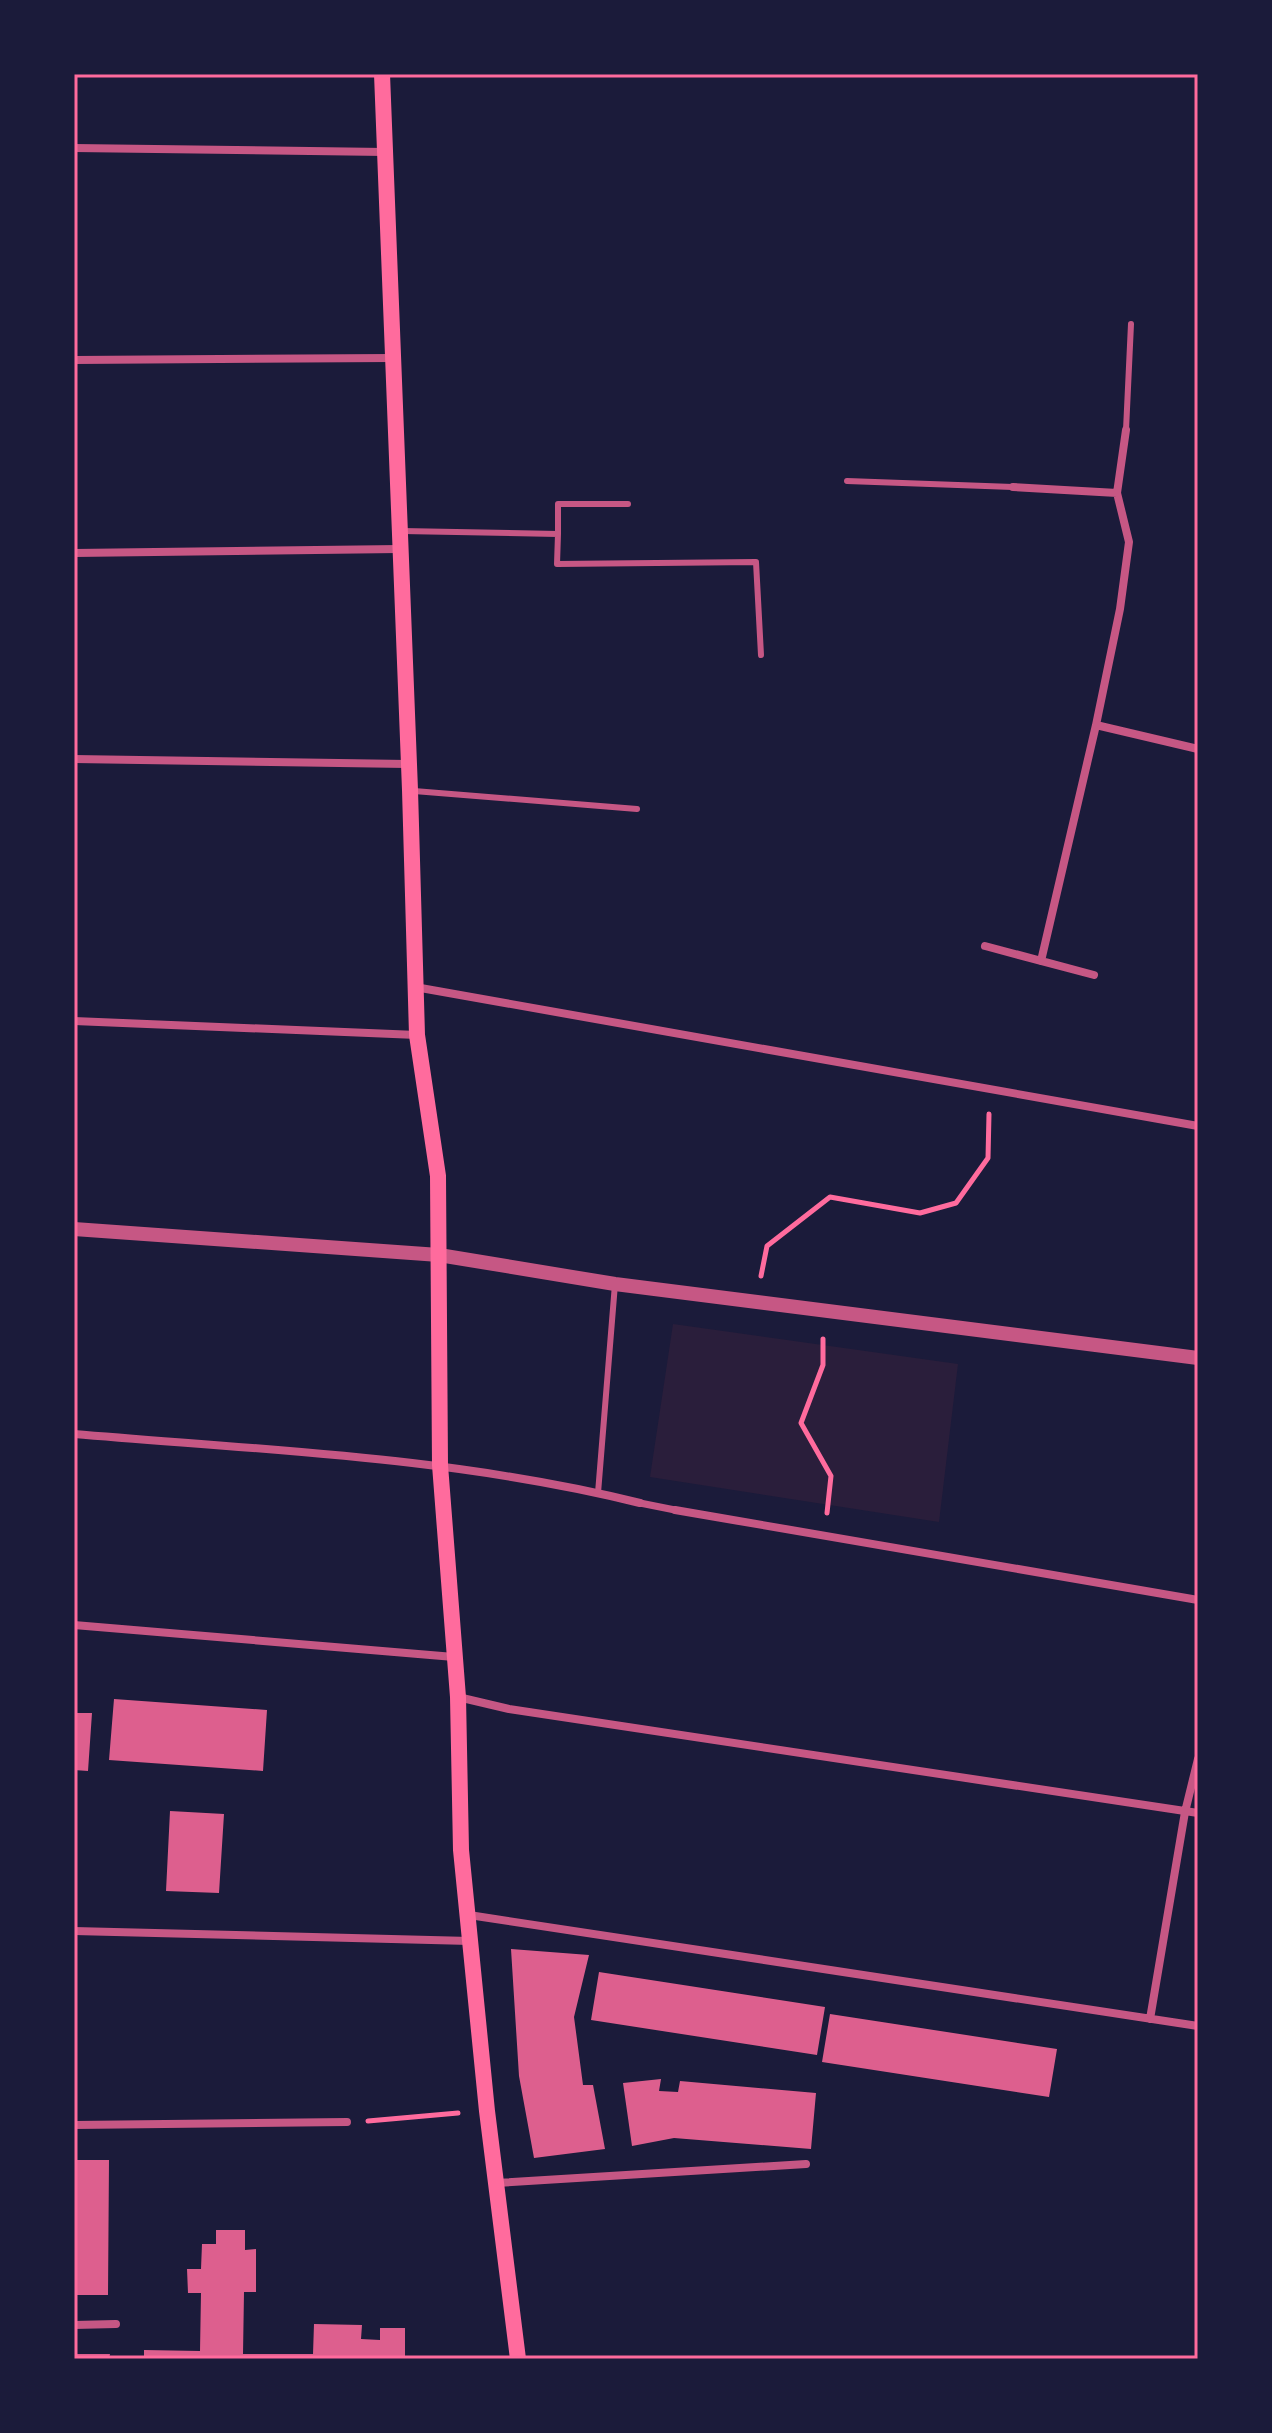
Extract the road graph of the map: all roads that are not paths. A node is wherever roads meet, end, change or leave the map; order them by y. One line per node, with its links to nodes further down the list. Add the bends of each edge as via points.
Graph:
1 (382, 74): 3 (main road)
2 (74, 148): 3 (street)
3 (385, 152): 5 (main road)
4 (1131, 324): 7 (lane)
5 (392, 358): 6 (street); 12 (main road)
6 (74, 360)
7 (1126, 430): 10 (street)
8 (847, 481): 9 (lane)
9 (1013, 487): 10 (street)
10 (1117, 493): 17 (street, via 1129,542)
11 (628, 504): 13 (lane, via 558,504)
12 (398, 531): 13 (lane); 14 (main road)
13 (558, 534): 16 (lane, via 557,564 756,562)
14 (399, 549): 15 (street); 20 (main road)
15 (74, 553)
16 (761, 655)
17 (1096, 725): 18 (street); 24 (street)
18 (1198, 749)
19 (74, 759): 20 (street)
20 (407, 764): 21 (main road)
21 (410, 790): 22 (lane); 26 (main road)
22 (637, 809)
23 (985, 946): 24 (street)
24 (1041, 961): 25 (street)
25 (1094, 975)
26 (415, 987): 28 (main road); 29 (street)
27 (74, 1021): 28 (street)
28 (417, 1035): 31 (main road, via 438,1176)
29 (1198, 1126)
30 (74, 1229): 31 (street)
31 (439, 1255): 32 (street); 35 (main road)
32 (615, 1284): 33 (street); 36 (lane)
33 (1198, 1358)
34 (74, 1434): 35 (street)
35 (440, 1465): 36 (street); 41 (main road)
36 (598, 1493): 37 (street)
37 (640, 1503): 38 (street)
38 (675, 1510): 39 (street)
39 (1198, 1600)
40 (74, 1625): 41 (street)
41 (454, 1657): 42 (main road)
42 (458, 1697): 44 (street); 46 (main road, via 461,1850)
43 (1198, 1759): 44 (street)
44 (1185, 1812): 45 (street); 49 (street)
45 (1198, 1813)
46 (469, 1915): 48 (main road); 49 (street)
47 (74, 1931): 48 (street)
48 (470, 1941): 54 (main road)
49 (1150, 2019): 50 (street)
50 (1198, 2026)
51 (347, 2122): 52 (street)
52 (74, 2125)
53 (806, 2164): 54 (street)
54 (496, 2183): 57 (main road)
55 (116, 2324): 56 (street)
56 (74, 2325)
57 (518, 2359)

